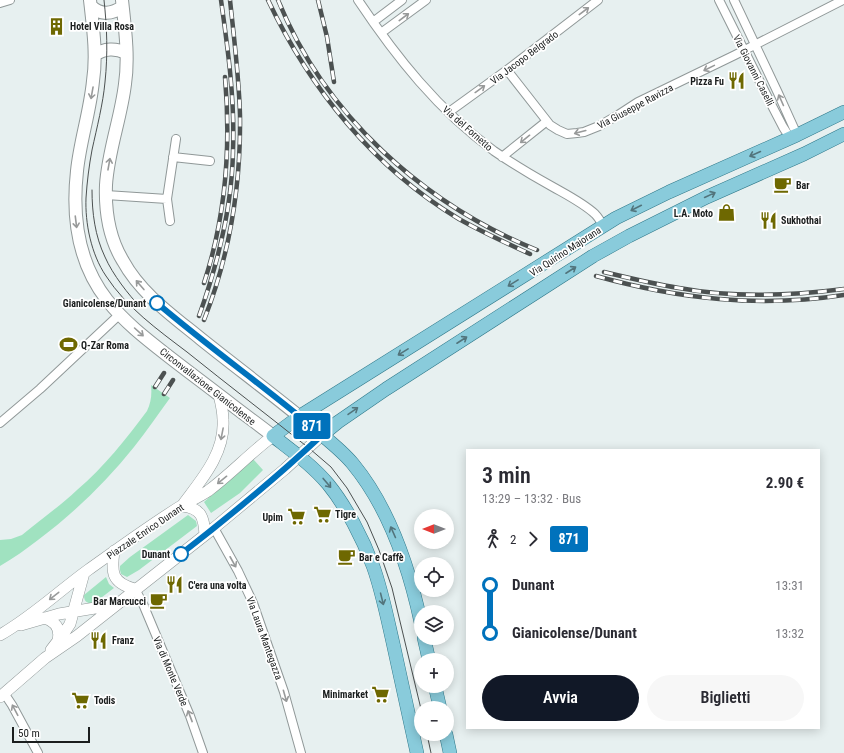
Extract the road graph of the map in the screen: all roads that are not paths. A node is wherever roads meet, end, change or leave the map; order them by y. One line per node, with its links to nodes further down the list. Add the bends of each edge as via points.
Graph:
1 (10, 0): 9 (street)
2 (358, 0): 12 (street, Via del Fornetto)
3 (402, 0): 12 (street)
4 (426, 0): 13 (street, one-way to 4)
5 (598, 0): 18 (street, Via Jacopo Belgrado, one-way to 5)
6 (719, 0): 15 (street, Via Giovanni Caselli)
7 (734, 0): 14 (street, Via Giovanni Caselli)
8 (843, 0): 14 (street, Via Giuseppe Ravizza)
9 (0, 3)
10 (91, 3): 11 (main road, via 98,12 105,13 115,11); 17 (main road, Circonvallazione Gianicolense)
11 (122, 3): 16 (main road)
12 (373, 22): 13 (street, Via del Fornetto)
13 (381, 33): 19 (street, Via del Fornetto, via 413,75)
14 (755, 45): 15 (street, Via Giuseppe Ravizza); 23 (street, Via Giovanni Caselli, one-way to 14)
15 (744, 51): 21 (street, Via Giuseppe Ravizza, one-way to 21, via 638,102 599,126 584,132 563,133); 23 (street, Via Giovanni Caselli, via 783,127)
16 (126, 53): 17 (main road, via 107,49); 30 (main road, one-way to 16, via 108,171 125,85)
17 (95, 55): 36 (main road, Circonvallazione Gianicolense, one-way to 36, via 93,87 77,171 75,216 87,265 101,291)
18 (507, 70): 19 (street, Via Jacopo Belgrado, one-way to 18); 21 (street, Via Giuseppe Ravizza)
19 (449, 112): 26 (street, Via del Fornetto)
20 (844, 112): 23 (main road, Via Quirino Majorana)
21 (547, 121): 26 (street, one-way to 26)
22 (844, 134): 25 (main road, Via Quirino Majorana)
23 (794, 137): 25 (main road); 29 (main road, Via Quirino Majorana, one-way to 29)
24 (176, 140): 27 (street)
25 (804, 154): 32 (main road, Via Quirino Majorana, one-way to 25)
26 (502, 156): 34 (street, Via del Fornetto, via 583,205 596,215)
27 (173, 157): 28 (street); 31 (street)
28 (210, 161)
29 (675, 189): 32 (main road, via 665,202 664,213); 34 (main road, Via Quirino Majorana, one-way to 34)
30 (106, 195): 31 (street); 38 (main road, one-way to 30, via 232,364 143,288 123,262 115,244 108,220)
31 (168, 199): 33 (street)
32 (667, 217): 35 (main road, Via Quirino Majorana)
33 (170, 221)
34 (603, 226): 35 (main road, via 603,240); 38 (main road, Via Quirino Majorana, one-way to 38)
35 (593, 256): 40 (main road, Via Quirino Majorana, one-way to 35, via 379,393)
36 (120, 314): 37 (main road, Circonvallazione Gianicolense, one-way to 37); 39 (street)
37 (219, 395): 41 (main road, Circonvallazione Gianicolense); 43 (street, one-way to 43, via 223,416 221,439 212,464)
38 (300, 416): 40 (main road); 41 (main road, Piazzale Enrico Dunant)
39 (0, 423)
40 (322, 435): 42 (street); 50 (main road, one-way to 40, via 408,571 382,508 343,453)
41 (273, 436): 42 (main road, Circonvallazione Gianicolense); 43 (street, Piazzale Enrico Dunant, one-way to 43, via 224,478)
42 (298, 456): 44 (street); 62 (main road, Circonvallazione Gianicolense, one-way to 62, via 319,474 336,494 370,558 382,597)
43 (182, 506): 45 (street, via 199,512 204,522); 46 (street, Piazzale Enrico Dunant)
44 (214, 528): 45 (street); 61 (street, Via Laura Mantegazza, one-way to 61, via 253,603 284,692)
45 (205, 535): 48 (street)
46 (114, 552): 47 (street, Piazzale Enrico Dunant); 48 (street, via 113,572 116,578 123,585)
47 (84, 573): 51 (street); 53 (street, Piazzale Enrico Dunant, one-way to 53)
48 (135, 589): 49 (street); 60 (street, Via di Monte Verde, one-way to 48)
49 (115, 605): 51 (street); 56 (street)
50 (416, 605)
51 (73, 612): 52 (street); 55 (street, via 67,629)
52 (44, 618): 53 (street); 55 (street, via 56,625 59,631)
53 (14, 627): 54 (street)
54 (0, 635)
55 (58, 640): 56 (street)
56 (45, 658): 57 (street)
57 (2, 695): 59 (street, one-way to 57, via 12,705)
58 (447, 741): 63 (main road)
59 (38, 753)
60 (204, 753)
61 (301, 753)
62 (417, 753)
63 (450, 753)

